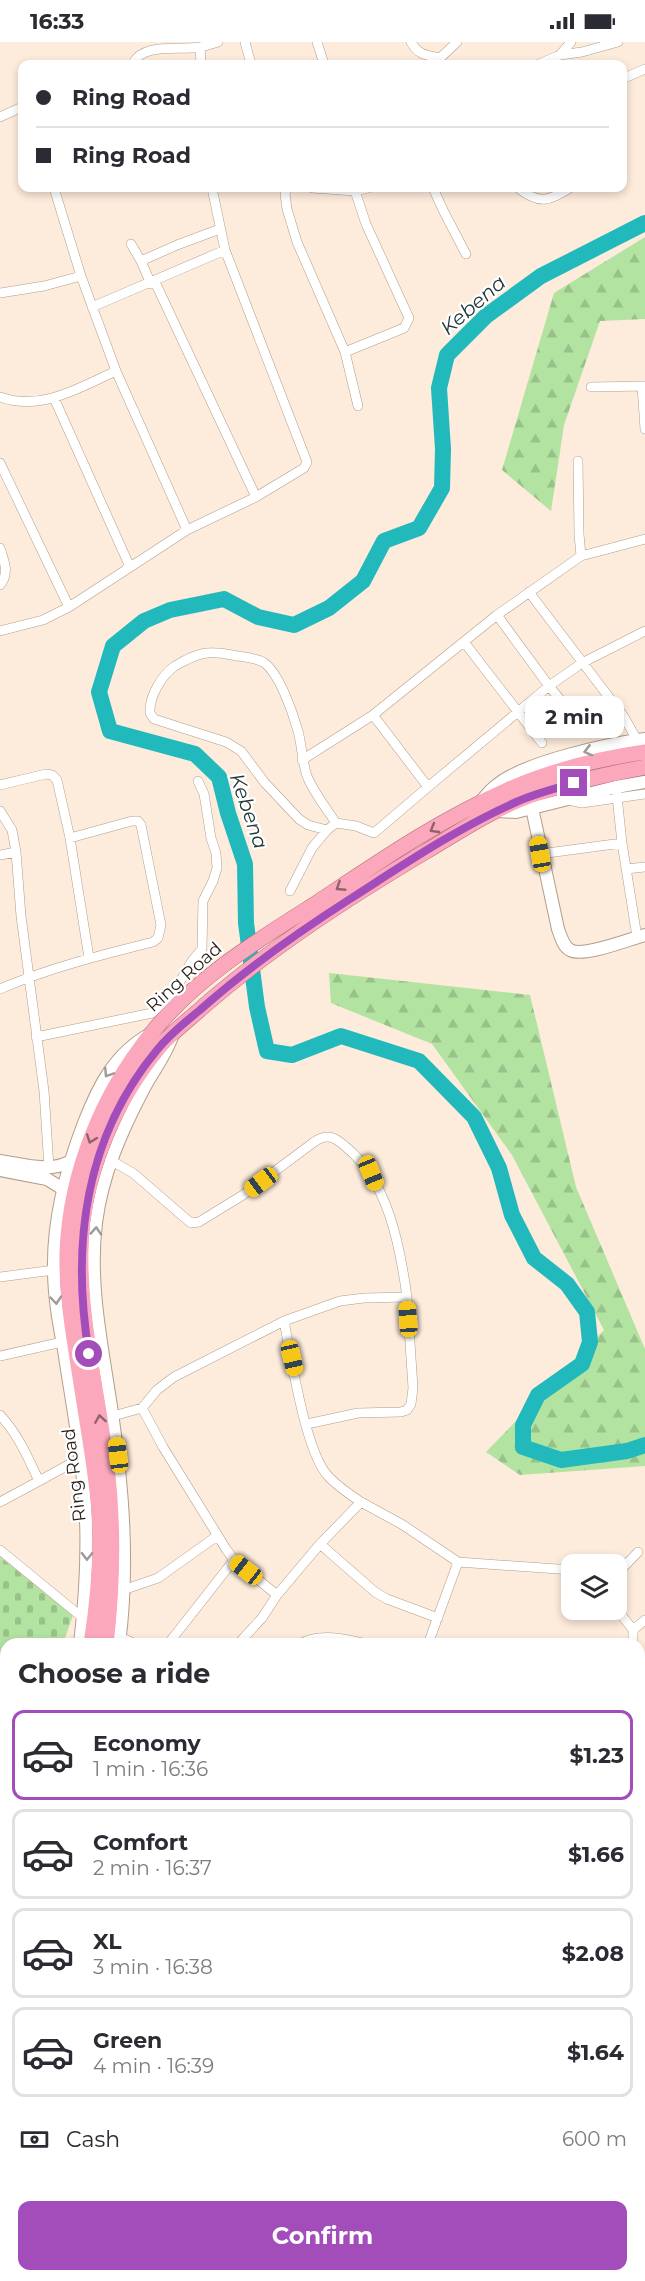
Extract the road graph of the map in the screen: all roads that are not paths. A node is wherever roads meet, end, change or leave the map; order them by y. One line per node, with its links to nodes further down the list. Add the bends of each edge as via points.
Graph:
1 (218, 42): 9 (street)
2 (245, 42): 13 (street)
3 (316, 42): 14 (street)
4 (411, 42): 15 (street, via 416,51)
5 (457, 42): 16 (street)
6 (571, 42): 10 (street)
7 (618, 42): 10 (street)
8 (160, 46): 9 (street); 11 (street)
9 (200, 47): 12 (street)
10 (560, 55): 17 (street)
11 (135, 60)
12 (201, 60)
13 (250, 60)
14 (323, 60)
15 (438, 60)
16 (442, 60)
17 (548, 60)
18 (645, 69): 19 (street)
19 (627, 76)
20 (18, 110): 21 (street)
21 (0, 117)
22 (55, 192): 34 (street)
23 (213, 192): 29 (street)
24 (285, 192): 38 (street, via 297,242)
25 (355, 192): 38 (street, via 409,318 404,328)
26 (435, 192): 32 (street)
27 (525, 192): 28 (street, via 540,200)
28 (563, 192)
29 (220, 229): 31 (street); 33 (street)
30 (131, 244): 33 (street)
31 (225, 250): 35 (street); 48 (street, via 307,462 304,468)
32 (466, 254)
33 (141, 261): 35 (street)
34 (81, 276): 36 (street); 37 (street)
35 (153, 283): 37 (street); 48 (street)
36 (0, 293)
37 (92, 307): 39 (street)
38 (345, 352): 44 (street)
39 (116, 371): 43 (street); 49 (street)
40 (644, 386): 41 (street); 45 (street)
41 (591, 387)
42 (0, 397): 43 (street, via 21,402)
43 (54, 399): 53 (street)
44 (358, 406)
45 (645, 429)
46 (578, 461): 52 (street)
47 (0, 463): 56 (street)
48 (256, 497): 49 (street)
49 (187, 530): 53 (street)
50 (645, 539): 52 (street)
51 (0, 548): 54 (street, via 7,568)
52 (581, 556): 55 (street)
53 (130, 567): 56 (street)
54 (0, 585)
55 (529, 592): 57 (street); 61 (street)
56 (69, 607): 58 (street, via 42,620)
57 (497, 615): 60 (street); 62 (street)
58 (0, 630)
59 (645, 631): 61 (street)
60 (464, 642): 63 (street); 64 (street)
61 (582, 663): 62 (street); 67 (street)
62 (549, 686): 63 (street); 65 (street)
63 (518, 711): 66 (street); 73 (street)
64 (373, 715): 68 (street); 73 (street)
65 (586, 731)
66 (542, 743)
67 (642, 744): 86 (highway, Ring Road, one-way to 86, via 547,775 479,804)
68 (302, 760): 79 (street, via 311,786); 80 (street, via 298,731 286,700 277,678 262,662 218,652 193,656 168,671 152,698 150,713 154,719 226,742 241,751 299,819)
69 (645, 767): 78 (highway, Ring Road, via 535,794)
70 (198, 781): 96 (street, via 216,853 213,881 203,901 202,949 176,990 152,1012)
71 (645, 782): 74 (street)
72 (0, 785): 81 (street, via 52,775 57,780)
73 (428, 787): 79 (street, via 374,833)
74 (616, 793): 75 (street); 76 (street); 82 (street)
75 (645, 794)
76 (532, 808): 78 (street); 84 (street)
77 (0, 811): 83 (street, via 12,830)
78 (497, 811): 86 (highway, Ring Road)
79 (336, 824): 80 (street)
80 (327, 830): 89 (street, via 312,848)
81 (70, 838): 91 (street); 91 (street, via 138,821 161,925 153,942)
82 (622, 843): 84 (street); 88 (street)
83 (16, 852): 85 (street); 92 (street)
84 (540, 854): 90 (street, via 566,948 585,952)
85 (0, 855)
86 (394, 862): 94 (highway, Ring Road, via 257,962); 95 (highway, Ring Road, one-way to 95, via 245,950 187,996)
87 (645, 867): 88 (street)
88 (626, 869): 90 (street)
89 (290, 891)
90 (641, 936)
91 (88, 958): 92 (street)
92 (29, 977): 93 (street); 96 (street)
93 (0, 989)
94 (174, 1032): 97 (street); 134 (highway, Ring Road, one-way to 94, via 112,1573 111,1503 84,1322 84,1216 103,1143 121,1106 140,1073)
95 (151, 1034): 99 (street, one-way to 99, via 113,1064 98,1089); 133 (highway, Ring Road, one-way to 133, via 118,1080 99,1118 77,1186 67,1250 70,1311 99,1510 97,1601)
96 (36, 1037): 100 (street)
97 (110, 1160): 105 (street, via 133,1173 185,1218 199,1222 314,1142 331,1136 361,1159 371,1173 394,1229); 111 (street, one-way to 97, via 95,1291 94,1257 96,1222)
98 (0, 1161): 100 (street)
99 (69, 1162): 100 (street); 102 (street)
100 (49, 1168)
101 (0, 1170): 102 (street, via 47,1179)
102 (63, 1189): 103 (street)
103 (54, 1270): 104 (street); 107 (street, one-way to 107)
104 (0, 1277)
105 (407, 1297): 106 (street, via 340,1301); 112 (street, via 413,1388 407,1410 358,1413)
106 (285, 1321): 109 (street, via 174,1377); 112 (street)
107 (62, 1342): 108 (street); 113 (street)
108 (0, 1356)
109 (142, 1408): 111 (street); 117 (street)
110 (0, 1415): 114 (street, via 22,1445)
111 (113, 1416): 125 (street, via 125,1529)
112 (307, 1424): 116 (street, via 309,1438 327,1475)
113 (81, 1458): 114 (street); 127 (street, one-way to 127, via 87,1535)
114 (39, 1481): 115 (street)
115 (0, 1502)
116 (361, 1502): 118 (street); 122 (street)
117 (217, 1536): 121 (street); 125 (street, via 158,1578)
118 (320, 1544): 126 (street); 128 (street, via 375,1592)
119 (0, 1550): 127 (street)
120 (638, 1552): 123 (street)
121 (234, 1560): 126 (street); 136 (street)
122 (458, 1562): 124 (street); 128 (street)
123 (627, 1564)
124 (561, 1569)
125 (123, 1590): 135 (street)
126 (278, 1594): 137 (street)
127 (83, 1618): 132 (street)
128 (438, 1618): 138 (street)
129 (625, 1620): 131 (street)
130 (645, 1620): 131 (street)
131 (633, 1630): 139 (street)
132 (81, 1638)
133 (92, 1638)
134 (107, 1638)
135 (119, 1638)
136 (173, 1638)
137 (244, 1638)
138 (430, 1638)
139 (633, 1638)

